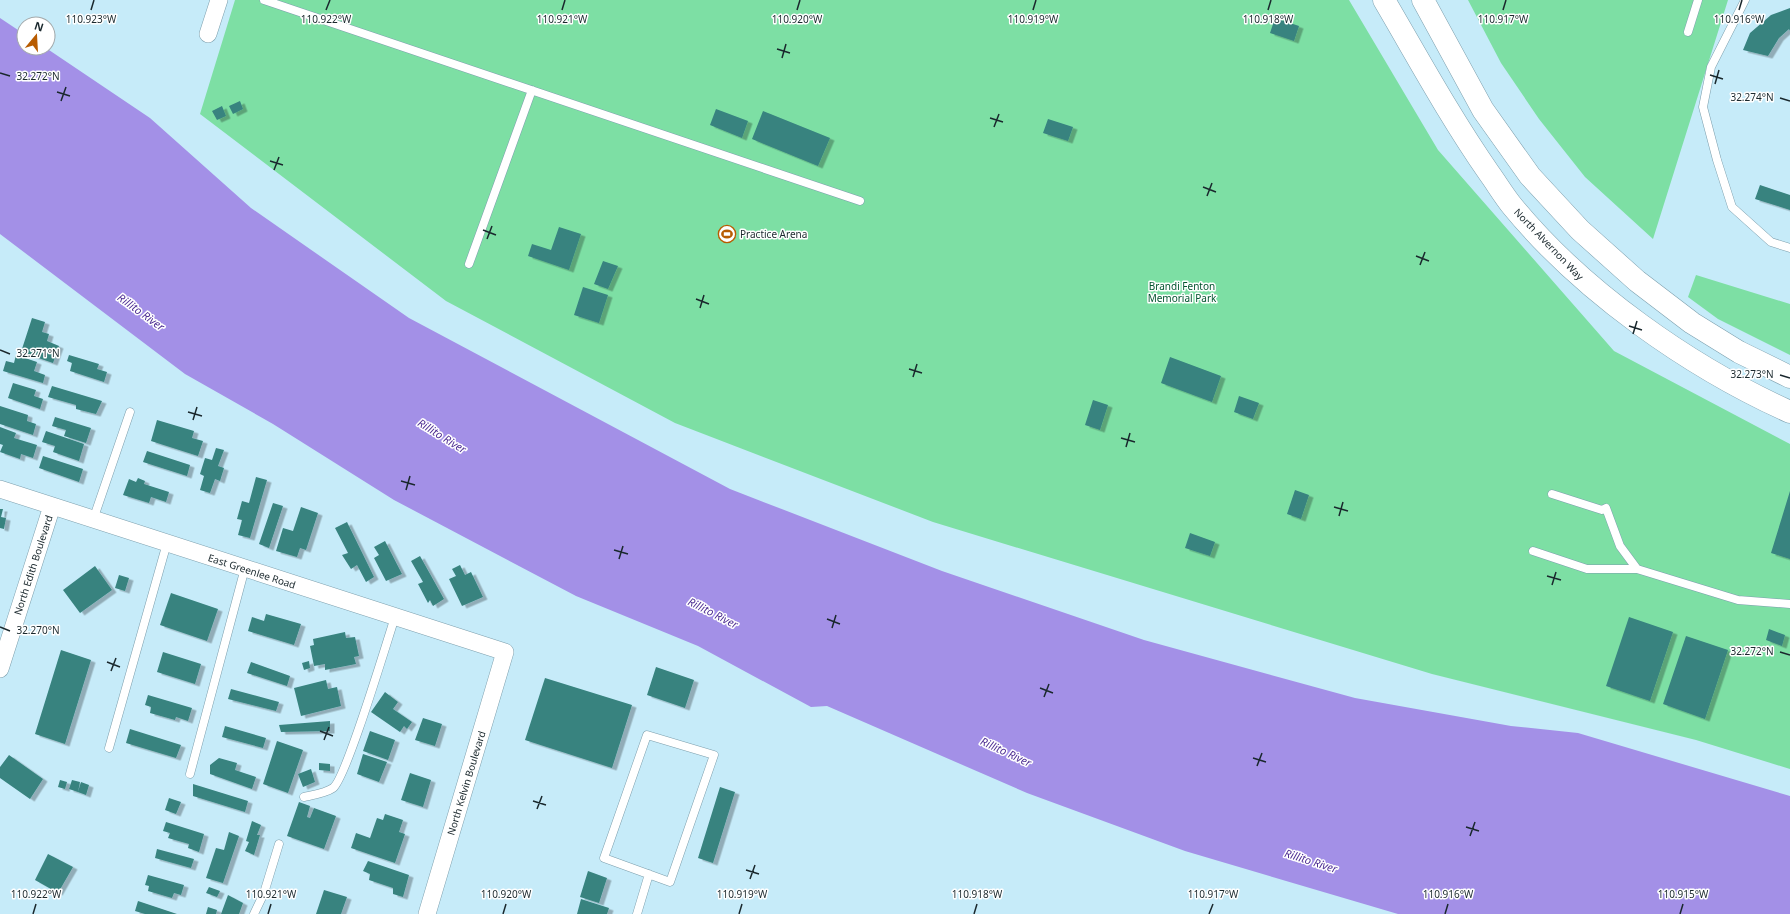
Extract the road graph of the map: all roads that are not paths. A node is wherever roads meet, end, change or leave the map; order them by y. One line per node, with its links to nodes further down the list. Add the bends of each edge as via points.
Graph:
1 (219, 0): 8 (street)
2 (264, 0): 9 (lane)
3 (1384, 0): 15 (main road, North Alvernon Way, via 1464,137 1513,207 1572,271 1672,347 1730,383)
4 (1423, 0): 13 (main road, via 1483,110 1530,176 1580,230 1637,281 1692,323 1739,352)
5 (1698, 0): 7 (lane)
6 (1745, 0): 11 (lane, via 1711,67 1703,107 1732,207 1771,242)
7 (1688, 32)
8 (208, 34)
9 (532, 90): 10 (lane); 12 (lane)
10 (860, 201)
11 (1790, 248)
12 (469, 264)
13 (1790, 377)
14 (130, 412): 19 (lane)
15 (1790, 412)
16 (0, 489): 18 (street, East Greenlee Road)
17 (1552, 494): 23 (lane, via 1602,510 1606,508 1620,546)
18 (52, 506): 19 (street, East Greenlee Road); 27 (street, North Edith Boulevard)
19 (93, 520): 20 (street, East Greenlee Road)
20 (167, 543): 22 (street, East Greenlee Road); 28 (lane)
21 (1533, 551): 23 (lane, via 1587,569)
22 (245, 568): 25 (street, East Greenlee Road); 29 (lane)
23 (1637, 569): 24 (lane, via 1738,600)
24 (1790, 604)
25 (395, 617): 26 (street, East Greenlee Road); 30 (lane, via 340,780 334,788)
26 (505, 652): 34 (street, North Kelvin Boulevard)
27 (0, 669)
28 (109, 748)
29 (190, 774)
30 (304, 797)
31 (279, 844): 33 (lane, via 264,894)
32 (649, 874): 32 (lane, via 670,882 714,755 647,735 604,858); 35 (lane)
33 (254, 914)
34 (427, 914)
35 (637, 914)

